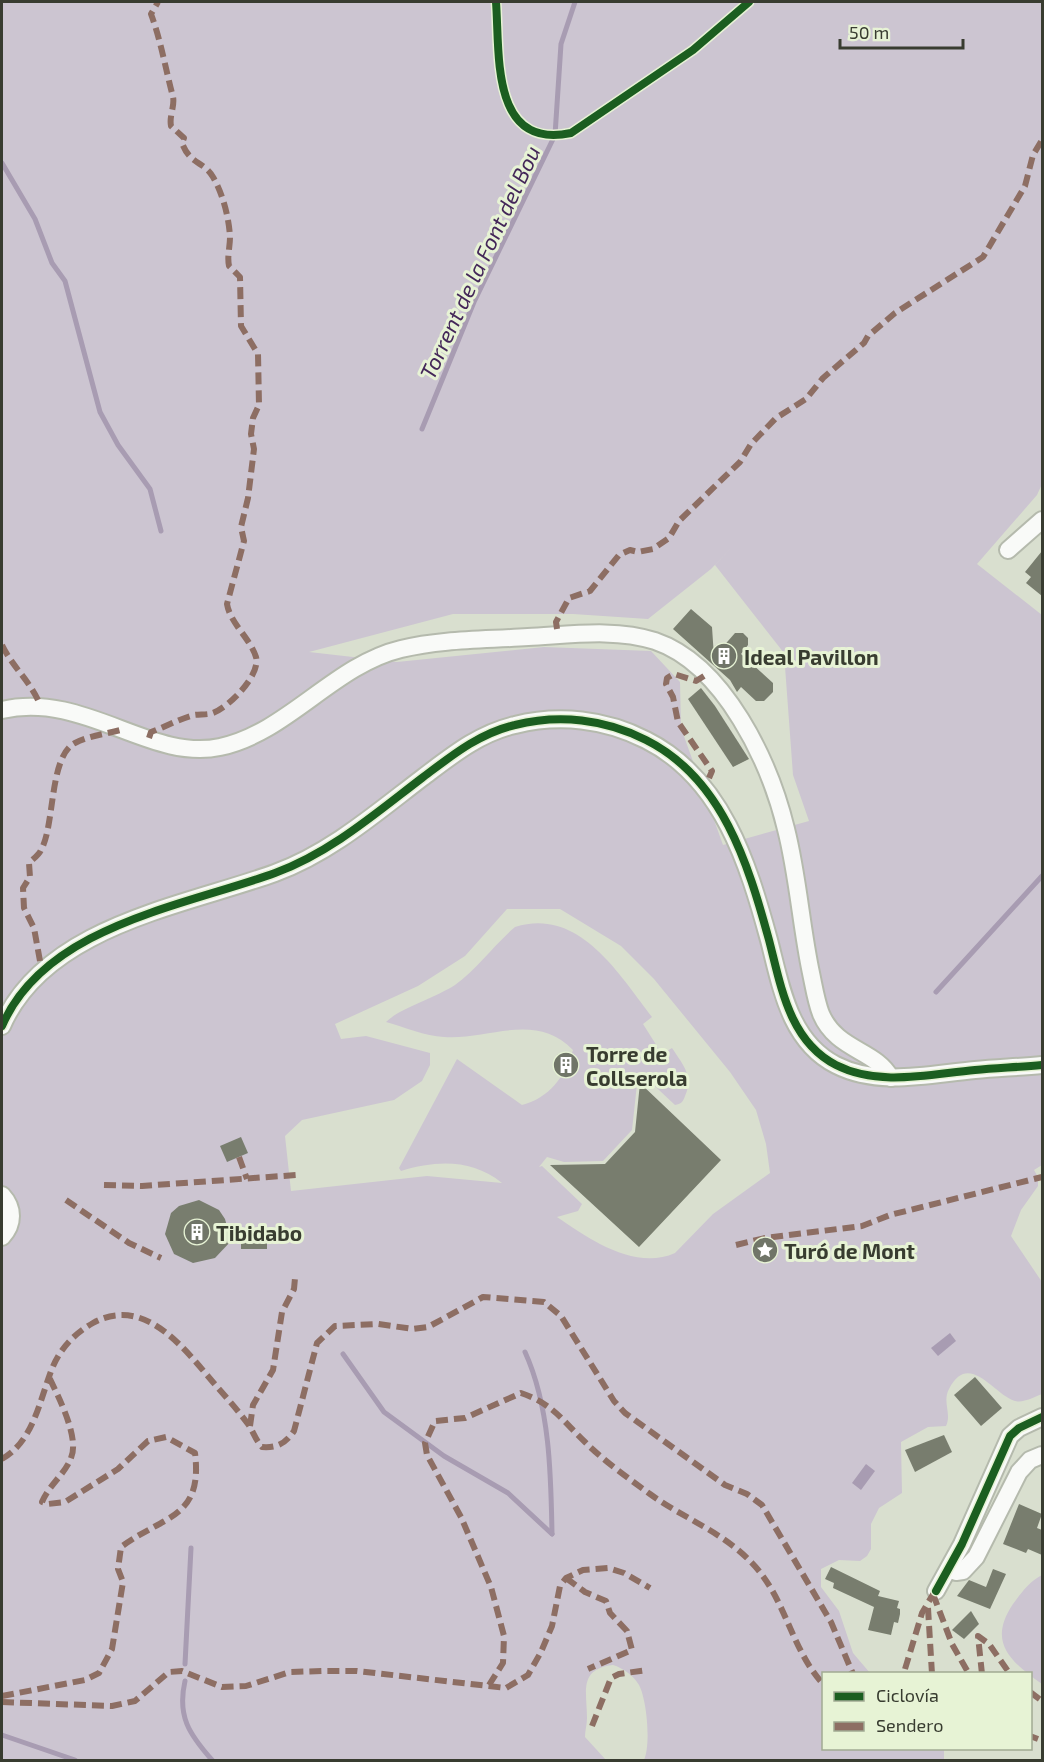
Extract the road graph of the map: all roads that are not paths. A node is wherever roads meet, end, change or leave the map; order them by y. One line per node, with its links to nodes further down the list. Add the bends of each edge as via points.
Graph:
1 (1042, 520): 2 (street)
2 (1008, 550)
3 (2, 710): 6 (street, via 27,706 66,710 177,747 215,748 258,732 370,661 402,649 440,642 600,634 654,641 691,663 718,689 748,730 770,773 787,832 806,949 822,1015 835,1036 883,1065)
4 (2, 1026): 6 (street, via 41,974 98,933 310,858 457,752 496,730 546,720 578,720 636,735 672,757 696,779 720,811 744,860 797,1028 812,1049 834,1064 860,1076)
5 (1042, 1065): 6 (street)
6 (891, 1078)
7 (2, 1195): 8 (street, via 11,1216)
8 (2, 1237)
9 (1042, 1417): 11 (street, via 1010,1436)
10 (1042, 1455): 11 (street, via 1019,1472 976,1557 963,1572)
11 (949, 1569): 12 (street)
12 (936, 1591)

